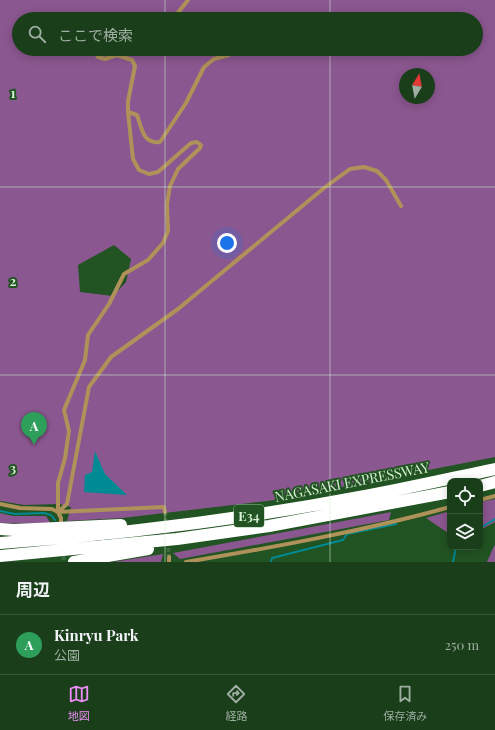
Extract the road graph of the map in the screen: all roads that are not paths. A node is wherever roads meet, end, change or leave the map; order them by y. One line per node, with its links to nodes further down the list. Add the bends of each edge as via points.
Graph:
1 (188, 0): 2 (street)
2 (178, 12)
3 (98, 56): 4 (street, via 105,59)
4 (114, 56)
5 (120, 56): 7 (street, via 132,60 135,66)
6 (230, 56): 7 (street, via 214,59 204,67 186,103 160,142 152,143 146,139 137,115)
7 (128, 112): 17 (street, via 133,159 139,170 149,174 158,172 191,143 197,142 201,145 178,170 170,186 167,204 168,230 163,243 148,260 124,274 109,304 88,335 85,360 64,410 69,431 58,483)
8 (401, 206): 17 (street, via 386,180 377,172 364,167 350,169 178,309 111,357 89,387 67,504)
9 (495, 469): 20 (highway, NAGASAKI EXPRESSWAY / E34, via 366,496)
10 (495, 482): 11 (highway)
11 (483, 485)
12 (447, 493): 19 (highway, NAGASAKI EXPRESSWAY / E34)
13 (495, 496): 14 (street)
14 (483, 499)
15 (0, 504): 17 (street, via 20,508 52,509)
16 (447, 508): 28 (street, via 399,521 270,548)
17 (58, 512): 18 (street, via 164,507); 21 (street)
18 (165, 512)
19 (318, 518): 24 (highway, NAGASAKI EXPRESSWAY / E34, via 177,539); 26 (highway)
20 (220, 520): 22 (highway); 23 (highway, NAGASAKI EXPRESSWAY / E34, via 106,534)
21 (61, 523)
22 (0, 529)
23 (0, 543)
24 (0, 556)
25 (169, 557): 27 (street)
26 (74, 562)
27 (170, 562)
28 (186, 562)

